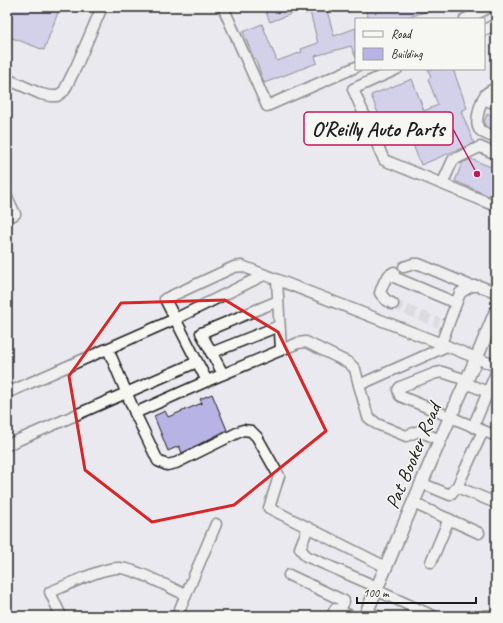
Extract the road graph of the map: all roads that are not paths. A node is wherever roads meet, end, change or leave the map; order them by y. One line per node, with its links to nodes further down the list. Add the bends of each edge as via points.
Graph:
1 (102, 7): 9 (street, via 64,91 57,96 41,94)
2 (223, 7): 7 (street, via 268,106)
3 (490, 7): 4 (street)
4 (469, 14)
5 (496, 24): 6 (street)
6 (485, 30)
7 (355, 67)
8 (395, 70): 15 (street, via 353,89 384,160)
9 (7, 79)
10 (496, 88): 11 (street)
11 (483, 98): 12 (street); 13 (street, via 477,127)
12 (496, 104)
13 (496, 138)
14 (496, 154): 15 (street, via 480,148 453,160)
15 (442, 184): 17 (street)
16 (7, 197): 18 (street, via 15,214)
17 (496, 206)
18 (7, 219)
19 (264, 275): 21 (street); 28 (street); 28 (street, via 242,266 234,267 164,299)
20 (389, 275): 22 (street, via 402,268 419,264); 25 (street); 26 (street, via 380,293)
21 (277, 280): 24 (street); 31 (street)
22 (471, 286): 23 (street); 25 (street, via 460,294)
23 (496, 292)
24 (278, 301): 29 (street); 34 (street, via 201,334)
25 (456, 303): 31 (street, via 443,325)
26 (393, 304)
27 (496, 311): 30 (main road, Pat Booker Road)
28 (175, 320): 32 (street); 36 (street)
29 (279, 326): 33 (street); 34 (street)
30 (492, 334): 35 (main road, Pat Booker Road)
31 (444, 345): 35 (street); 42 (street)
32 (108, 349): 44 (street); 45 (street)
33 (281, 350): 39 (street); 42 (street, via 306,342 349,363 355,369)
34 (211, 353): 39 (street)
35 (477, 357): 37 (street); 41 (main road, Pat Booker Road)
36 (197, 362): 40 (street); 45 (street)
37 (496, 366)
38 (496, 373): 43 (street)
39 (223, 374): 40 (street)
40 (207, 381): 46 (street)
41 (466, 382): 43 (street); 47 (main road, Pat Booker Road); 47 (street, via 442,372 400,387 398,390 400,396)
42 (359, 385): 51 (street, via 368,417 377,424 406,436 418,431)
43 (488, 392): 48 (street)
44 (7, 393)
45 (127, 393): 46 (street); 52 (street)
46 (135, 413): 59 (street, via 158,461 167,465 243,430 251,431 279,476 269,508)
47 (450, 418): 48 (street); 51 (main road, Pat Booker Road)
48 (473, 427): 49 (street)
49 (483, 431): 50 (street); 54 (street)
50 (496, 436)
51 (440, 440): 53 (main road, Pat Booker Road)
52 (7, 445)
53 (421, 483): 54 (street, via 450,494); 55 (main road, Pat Booker Road)
54 (457, 487): 56 (street)
55 (413, 503): 57 (street); 62 (main road, Pat Booker Road)
56 (496, 503)
57 (449, 519): 60 (street); 61 (street)
58 (216, 524): 65 (street)
59 (308, 528): 62 (street); 64 (street, via 300,548 306,556)
60 (479, 533)
61 (431, 562)
62 (386, 567): 64 (main road, Pat Booker Road)
63 (290, 575): 66 (street, via 344,601)
64 (377, 589): 67 (main road, Pat Booker Road); 71 (street)
65 (186, 595): 68 (street, via 134,572 121,568 107,570 50,592); 69 (street)
66 (336, 614): 70 (street)
67 (370, 615)
68 (61, 616)
69 (177, 616)
70 (351, 616)
71 (433, 616)
72 (484, 616): 73 (street)
73 (493, 616)

